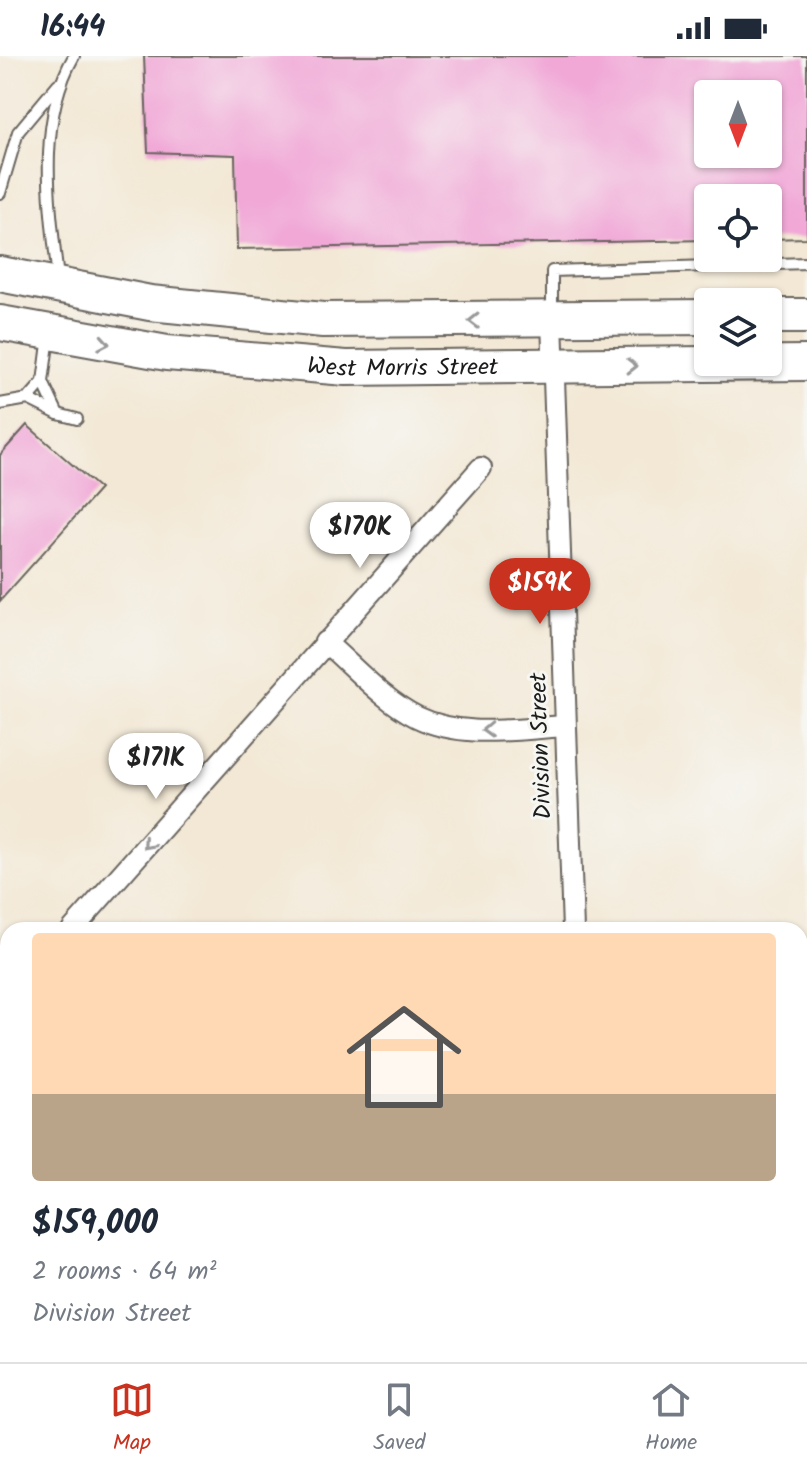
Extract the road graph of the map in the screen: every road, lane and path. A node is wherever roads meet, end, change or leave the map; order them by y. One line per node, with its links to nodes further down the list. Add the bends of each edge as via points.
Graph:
1 (74, 56): 2 (lane)
2 (59, 82): 3 (lane, via 18,132); 6 (lane, via 47,175)
3 (0, 193)
4 (807, 263): 11 (lane, via 552,271)
5 (2, 276): 6 (main road, West Morris Street)
6 (59, 285): 7 (main road, West Morris Street, via 150,303)
7 (268, 316): 11 (main road, West Morris Street, one-way to 7, via 384,322); 13 (main road, via 207,334 77,313)
8 (782, 316): 9 (main road)
9 (807, 316)
10 (694, 317): 11 (main road, West Morris Street)
11 (552, 320): 15 (street, Division Street)
12 (0, 323): 13 (main road, West Morris Street)
13 (47, 332): 15 (main road, West Morris Street, one-way to 15, via 167,353 346,368); 16 (lane)
14 (807, 363): 15 (main road, West Morris Street, one-way to 14)
15 (554, 367): 23 (street, Division Street)
16 (43, 382): 17 (lane); 19 (lane)
17 (28, 399): 18 (lane); 19 (lane)
18 (0, 404)
19 (58, 414): 20 (lane)
20 (77, 419)
21 (481, 468): 22 (street)
22 (325, 642): 23 (street, one-way to 22, via 476,731 440,725 397,704); 24 (street, one-way to 24)
23 (565, 726): 25 (street, Division Street)
24 (79, 922)
25 (573, 922)

